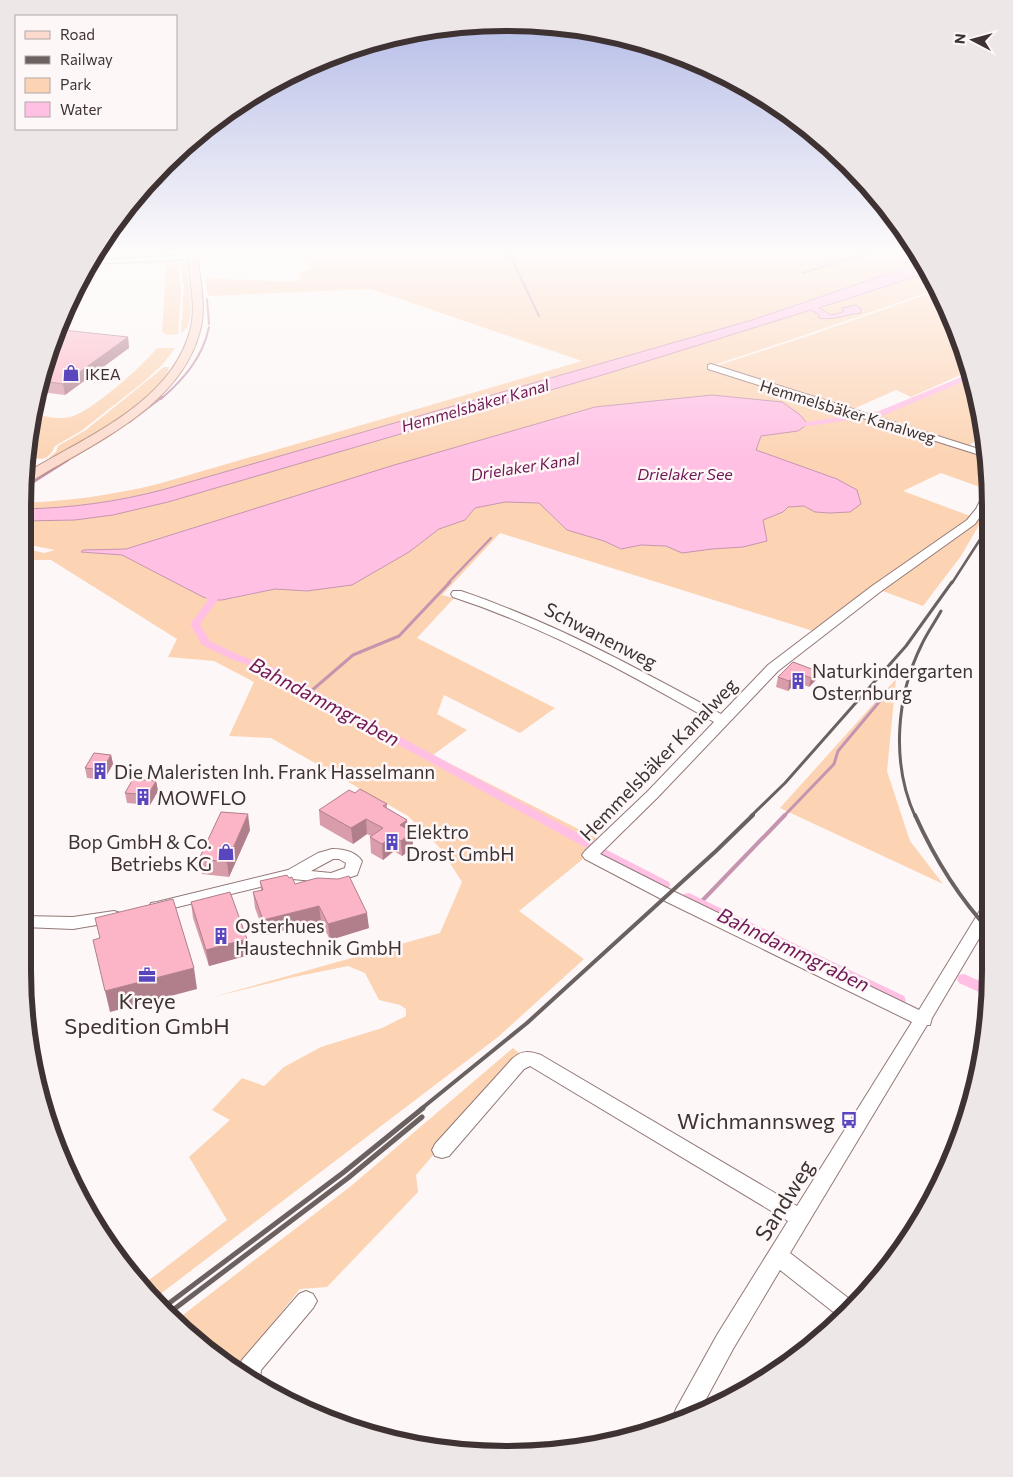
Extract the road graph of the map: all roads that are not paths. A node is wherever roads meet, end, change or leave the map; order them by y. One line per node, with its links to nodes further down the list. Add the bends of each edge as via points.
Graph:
1 (196, 320): 4 (main road, via 190,348 165,385 135,411)
2 (711, 367): 3 (street, Hemmelsbäker Kanalweg)
3 (979, 452)
4 (32, 475)
5 (982, 508): 7 (street, Hemmelsbäker Kanalweg, via 970,522 773,668)
6 (457, 594): 7 (street, Schwanenweg, via 553,630)
7 (723, 721): 11 (street, Hemmelsbäker Kanalweg, via 590,855)
8 (293, 874): 9 (street, via 107,919 73,923)
9 (31, 922)
10 (982, 922): 11 (street, Sandweg)
11 (924, 1020): 13 (street, Sandweg)
12 (442, 1150): 13 (street, via 525,1058 535,1060)
13 (800, 1218): 14 (street, Sandweg)
14 (777, 1255): 16 (street); 18 (street, Sandweg)
15 (306, 1301): 17 (street, via 250,1367)
16 (843, 1307)
17 (251, 1371)
18 (688, 1410)

